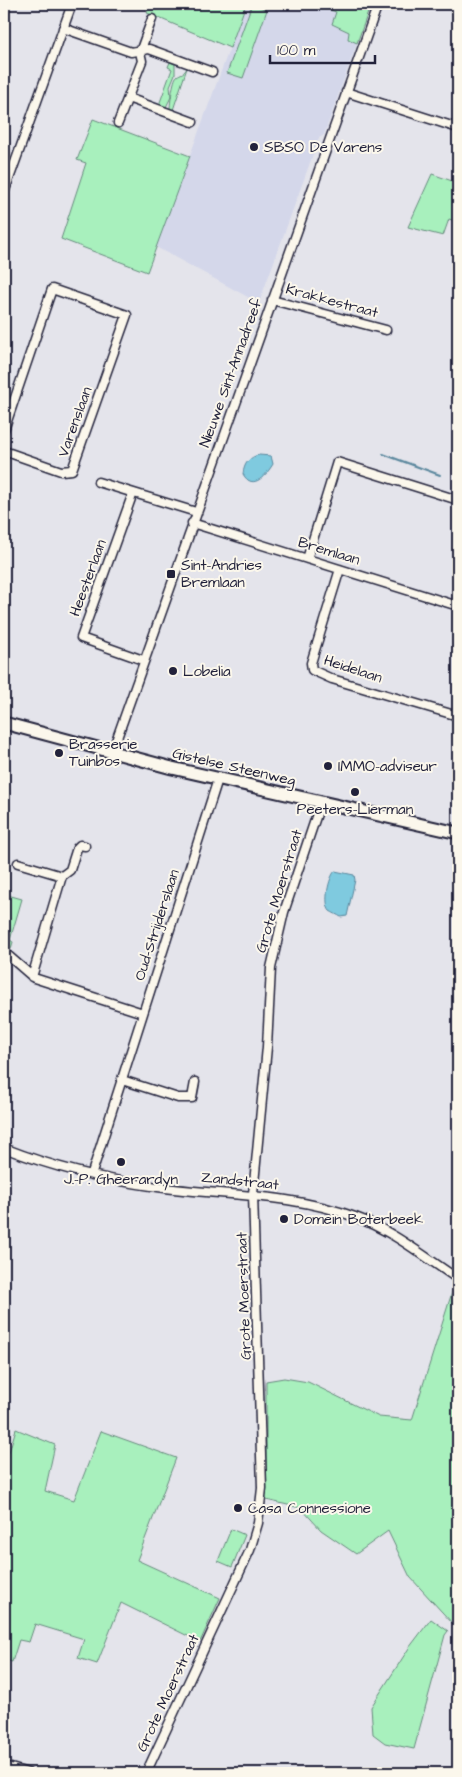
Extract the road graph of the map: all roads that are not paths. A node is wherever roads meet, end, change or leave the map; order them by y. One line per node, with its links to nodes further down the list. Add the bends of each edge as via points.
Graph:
1 (72, 4): 4 (street)
2 (378, 4): 7 (street, Nieuwe Sint-Annadreef)
3 (152, 19): 5 (street)
4 (63, 28): 5 (street, via 131,52); 12 (street)
5 (140, 52): 6 (street, via 149,49); 8 (street, via 142,61)
6 (212, 72)
7 (346, 92): 11 (street); 13 (street, Nieuwe Sint-Annadreef)
8 (128, 98): 9 (street); 10 (street)
9 (193, 122)
10 (118, 123)
11 (458, 128)
12 (4, 194)
13 (272, 300): 14 (street, Krakkestraat); 20 (street, Nieuwe Sint-Annadreef)
14 (386, 330)
15 (4, 430): 16 (street, Varenslaan, via 52,289 127,315 72,470 61,471)
16 (4, 451)
17 (98, 482): 18 (street)
18 (133, 493): 20 (street); 25 (street, Heesterlaan, via 81,638)
19 (458, 500): 22 (street, via 337,462)
20 (196, 512): 21 (street, Nieuwe Sint-Annadreef)
21 (192, 523): 22 (street, Bremlaan); 25 (street, Nieuwe Sint-Annadreef)
22 (307, 559): 23 (street, Bremlaan)
23 (340, 569): 24 (street, Bremlaan); 26 (street, Heidelaan, via 311,663 312,670 332,679)
24 (458, 606)
25 (143, 660): 28 (street, Nieuwe Sint-Annadreef)
26 (458, 716)
27 (4, 723): 28 (main road, Gistelse Steenweg)
28 (112, 752): 29 (main road, Gistelse Steenweg)
29 (218, 779): 30 (main road, Gistelse Steenweg); 38 (street, Oud-Strijderslaan)
30 (321, 802): 31 (main road, Gistelse Steenweg); 43 (street, Grote Moerstraat, via 284,912 272,962)
31 (458, 833)
32 (86, 846): 34 (street, via 80,845 70,870)
33 (18, 863): 34 (street)
34 (62, 876): 37 (street)
35 (5, 953): 36 (street); 37 (street)
36 (4, 962)
37 (32, 977): 38 (street)
38 (143, 1013): 39 (street, Oud-Strijderslaan)
39 (122, 1080): 40 (street, via 178,1098 192,1098); 42 (street, Oud-Strijderslaan)
40 (195, 1082)
41 (4, 1148): 42 (street, Zandstraat)
42 (92, 1173): 43 (street, Zandstraat, via 158,1187)
43 (253, 1194): 44 (street, Zandstraat, via 359,1218); 47 (street, Grote Moerstraat, via 262,1488 259,1518 245,1561)
44 (458, 1280)
45 (4, 1766): 46 (street)
46 (28, 1773)
47 (146, 1773)

